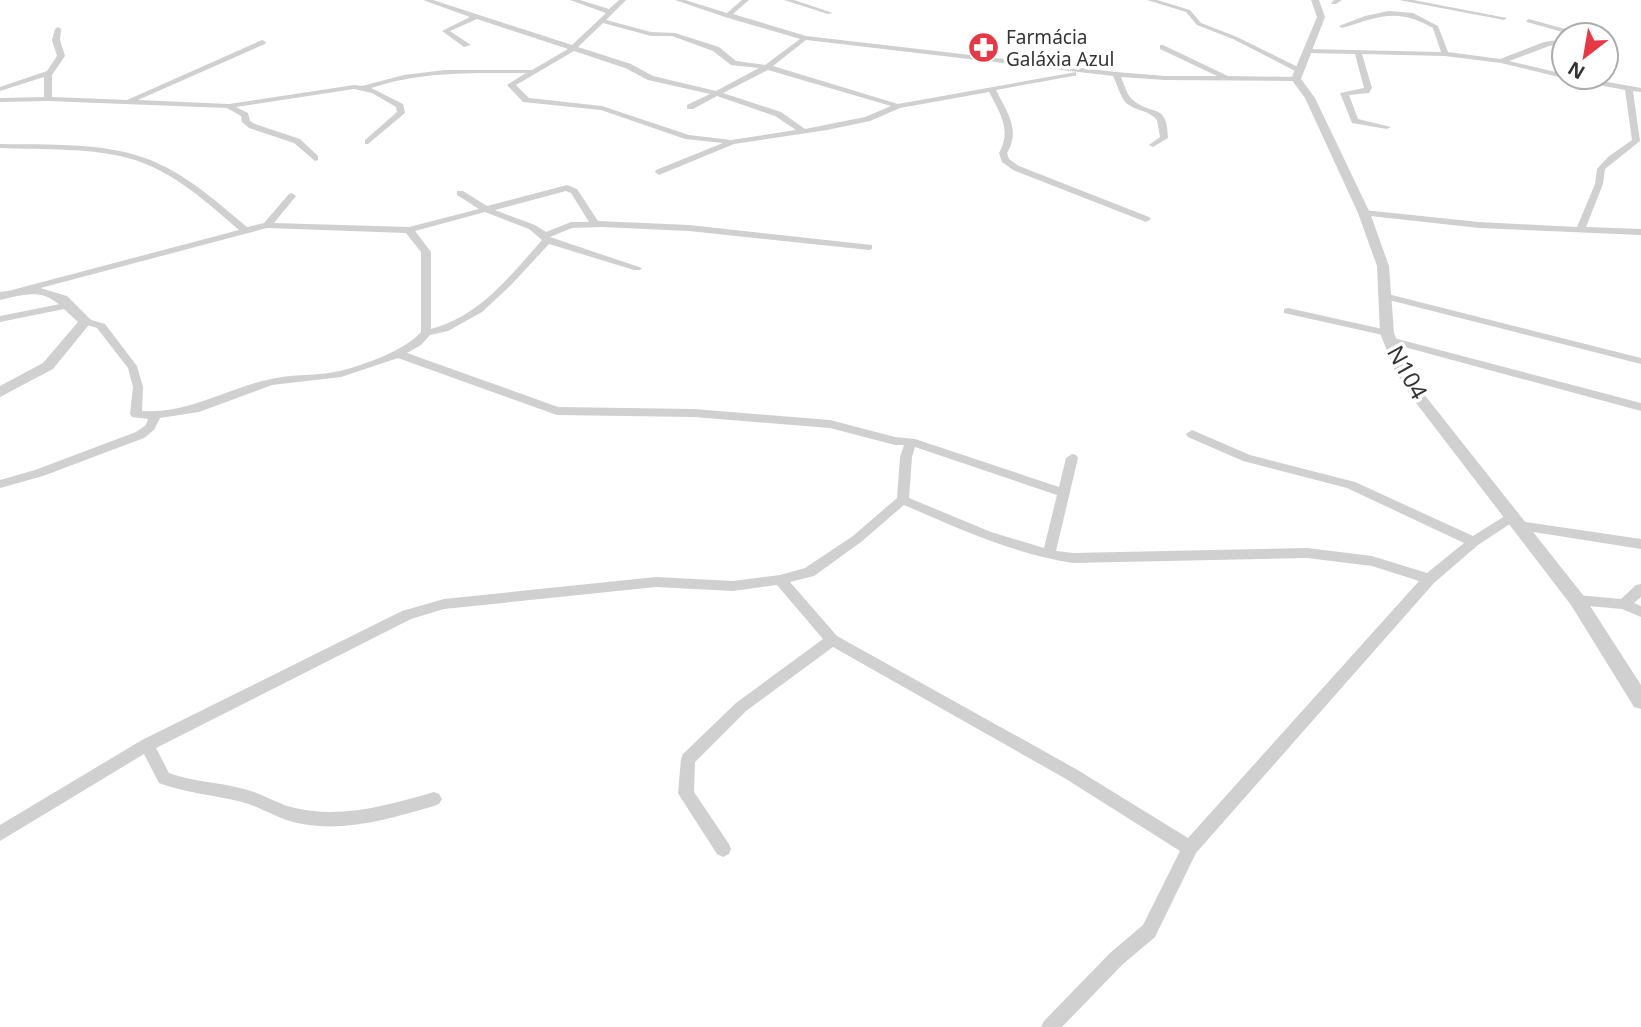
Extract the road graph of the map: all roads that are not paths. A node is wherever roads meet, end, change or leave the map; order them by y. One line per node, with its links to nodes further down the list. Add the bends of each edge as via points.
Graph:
1 (426, 0): 12 (street)
2 (573, 0): 10 (street)
3 (623, 0): 10 (street)
4 (678, 0): 13 (street)
5 (746, 0): 13 (street)
6 (787, 0): 11 (street)
7 (1150, 0): 35 (street, via 1188,11 1199,24 1235,38)
8 (1315, 0): 26 (street, via 1321,17)
9 (1402, 0): 14 (street)
10 (608, 11): 16 (street)
11 (830, 13)
12 (477, 16): 23 (street, via 445,31); 25 (street)
13 (727, 16): 20 (street)
14 (1504, 18)
15 (1529, 21): 18 (street)
16 (602, 22): 25 (street); 30 (street, via 651,34 673,34 716,50 734,63)
17 (1342, 26): 28 (street, via 1386,10 1400,12 1436,27)
18 (1550, 27)
19 (58, 29): 33 (street, via 61,56)
20 (805, 38): 30 (street); 32 (street)
21 (262, 42): 47 (street)
22 (1550, 43): 29 (street)
23 (467, 45)
24 (1163, 47): 37 (street)
25 (572, 49): 31 (street); 44 (street, via 651,78)
26 (1308, 51): 27 (street); 35 (street)
27 (1358, 53): 28 (street); 51 (street, via 1368,88 1343,93 1355,121)
28 (1445, 54): 29 (street)
29 (1501, 61): 34 (street)
30 (767, 67): 44 (street); 49 (street)
31 (533, 71): 39 (street, via 420,76); 54 (street, via 511,86 526,100 602,108 688,137)
32 (1084, 71): 36 (street); 41 (street)
33 (49, 73): 40 (street); 45 (street)
34 (1550, 73)
35 (1298, 74): 37 (street); 62 (street, N104 / N104)
36 (1116, 75): 37 (street); 55 (street, via 1129,101 1154,112 1162,121 1164,138)
37 (1228, 79)
38 (1620, 87): 42 (street)
39 (364, 88): 48 (street); 53 (street, via 400,106 401,113)
40 (0, 89)
41 (992, 89): 49 (street); 63 (street, via 1009,123 1005,160)
42 (1629, 89): 43 (street); 66 (street, via 1636,141 1602,166)
43 (1641, 90)
44 (717, 94): 50 (street); 52 (street, via 778,114)
45 (48, 99): 46 (street); 47 (street)
46 (0, 100)
47 (127, 103): 48 (street)
48 (229, 106): 57 (street, via 245,115 252,126 297,141)
49 (898, 106): 52 (street, via 867,119)
50 (690, 107)
51 (1387, 127)
52 (803, 131): 54 (street)
53 (368, 142)
54 (732, 142): 58 (street)
55 (1153, 145)
56 (0, 146): 68 (street, via 138,158 193,187)
57 (315, 158)
58 (659, 172)
59 (460, 193): 61 (street)
60 (292, 196): 65 (street)
61 (487, 210): 64 (street, via 571,188); 67 (street); 70 (street, via 532,227)
62 (1364, 213): 66 (street, via 1479,225); 75 (street, N104 / N104, via 1383,266)
63 (1146, 219)
64 (595, 224): 70 (street, via 571,225); 71 (street, via 688,228)
65 (267, 225): 67 (street); 68 (street)
66 (1581, 229): 69 (street)
67 (409, 230): 80 (street, via 426,252)
68 (246, 231): 73 (street)
69 (1641, 232)
70 (546, 238): 72 (street); 80 (street, via 508,283 472,314 442,331)
71 (869, 247)
72 (637, 268)
73 (15, 292): 74 (street); 76 (street, via 57,295)
74 (0, 296)
75 (1384, 296): 81 (street, N104 / N104); 83 (street)
76 (70, 305): 78 (street); 79 (street)
77 (1289, 311): 81 (street)
78 (0, 319)
79 (85, 321): 84 (street, via 48,366); 86 (street, via 101,326 133,368 138,387 135,412)
80 (426, 332): 82 (street)
81 (1388, 337): 85 (street); 93 (street, N104 / N104, via 1418,396)
82 (398, 355): 86 (street, via 341,374 271,382 195,409); 88 (street, via 557,411 694,414 830,424)
83 (1641, 361)
84 (0, 392)
85 (1641, 407)
86 (155, 417): 90 (street, via 139,435)
87 (1192, 434): 94 (street, via 1247,458 1351,485)
88 (911, 442): 91 (street); 92 (street)
89 (1072, 458): 91 (street)
90 (0, 484)
91 (1063, 493): 96 (street)
92 (903, 500): 96 (street); 98 (street, via 809,572)
93 (1516, 522): 94 (street); 95 (street); 100 (street, N104 / N104)
94 (1474, 542): 97 (street)
95 (1641, 544)
96 (1049, 555): 97 (street, via 1307,553 1372,561)
97 (1429, 579): 108 (street)
98 (780, 580): 103 (street); 105 (street, via 733,586 656,582 444,604 368,633)
99 (1641, 589): 101 (street)
100 (1577, 600): 101 (street); 104 (street, N104 / N104)
101 (1625, 604): 102 (street)
102 (1641, 612)
103 (832, 640): 108 (street, via 1071,774); 109 (street, via 741,707 688,758 686,793)
104 (1641, 702)
105 (147, 745): 106 (street, via 163,778 183,786 243,795 294,815 333,821 364,819); 107 (street)
106 (434, 799)
107 (0, 834)
108 (1191, 848): 110 (street, via 1149,931)
109 (723, 849)
110 (1051, 1027)

